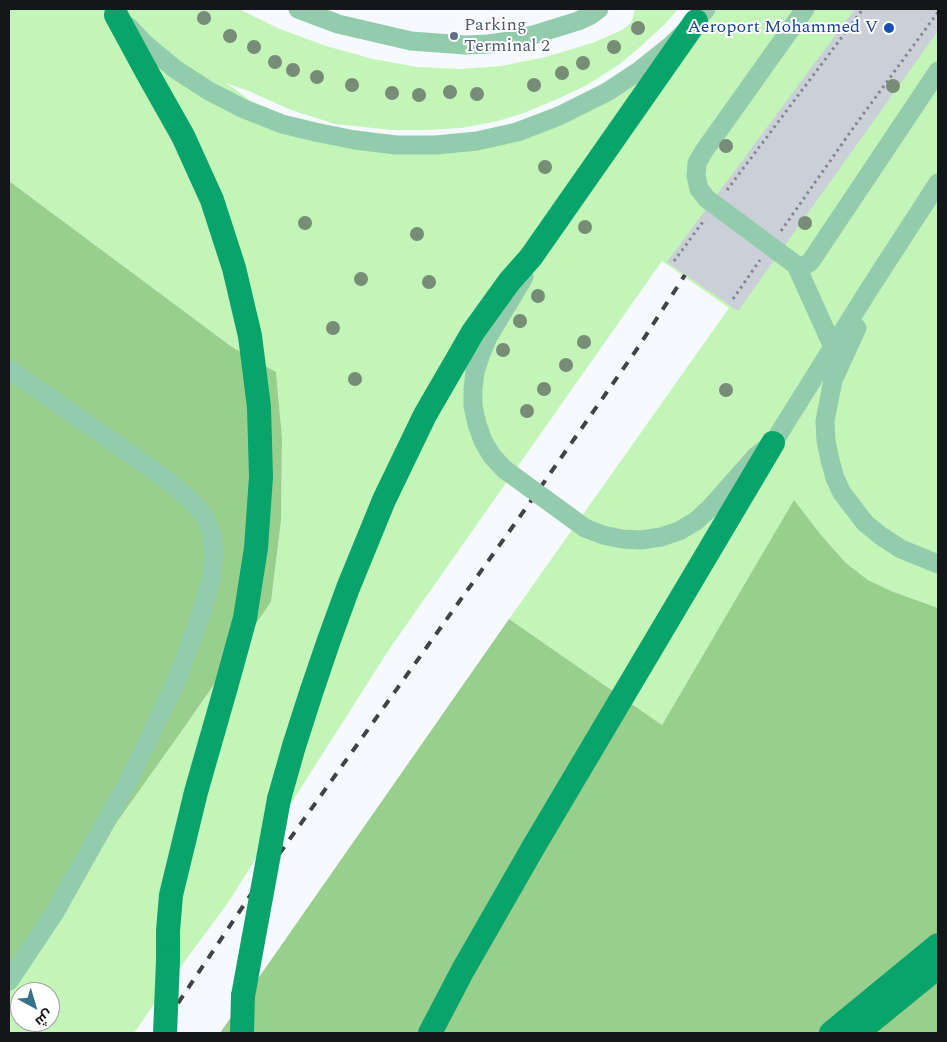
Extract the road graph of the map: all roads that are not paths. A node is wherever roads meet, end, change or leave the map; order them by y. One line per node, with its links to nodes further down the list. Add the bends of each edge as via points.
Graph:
1 (298, 9): 2 (street, via 338,24 412,41 465,45 510,41 533,35 578,21)
2 (599, 9)
3 (804, 9): 9 (street, via 704,152 697,163 696,176 699,189 707,200)
4 (114, 12): 5 (street, via 175,69 244,109 282,124 315,132 396,145 477,141 517,132 559,116 607,92 639,71); 18 (main road, bridge, via 183,136 212,200 234,268 250,336 259,406 261,478 255,557 244,618 171,895)
5 (701, 15): 8 (main road)
6 (938, 71): 9 (street, via 813,258 803,266)
7 (938, 183): 10 (street)
8 (531, 257): 13 (street, bridge, via 522,282 488,337 475,371 473,406 477,424 492,456 504,469 585,528 622,539 642,540 679,531 696,521 756,456); 19 (main road, bridge, via 508,282 473,332 425,415 384,500 328,640 279,799 244,996)
9 (796, 265): 11 (street)
10 (868, 291): 11 (street); 14 (street, via 830,393 825,421 830,460 842,494 865,523 901,548)
11 (833, 347): 13 (street)
12 (9, 369): 17 (street, via 187,497 205,516 212,533 214,554 201,615 176,682 127,784 55,912)
13 (774, 442): 20 (main road, via 534,846)
14 (938, 564)
15 (938, 945): 21 (main road)
16 (938, 967): 22 (main road)
17 (9, 981)
18 (165, 1033)
19 (242, 1033)
20 (430, 1033)
21 (831, 1033)
22 (857, 1033)

